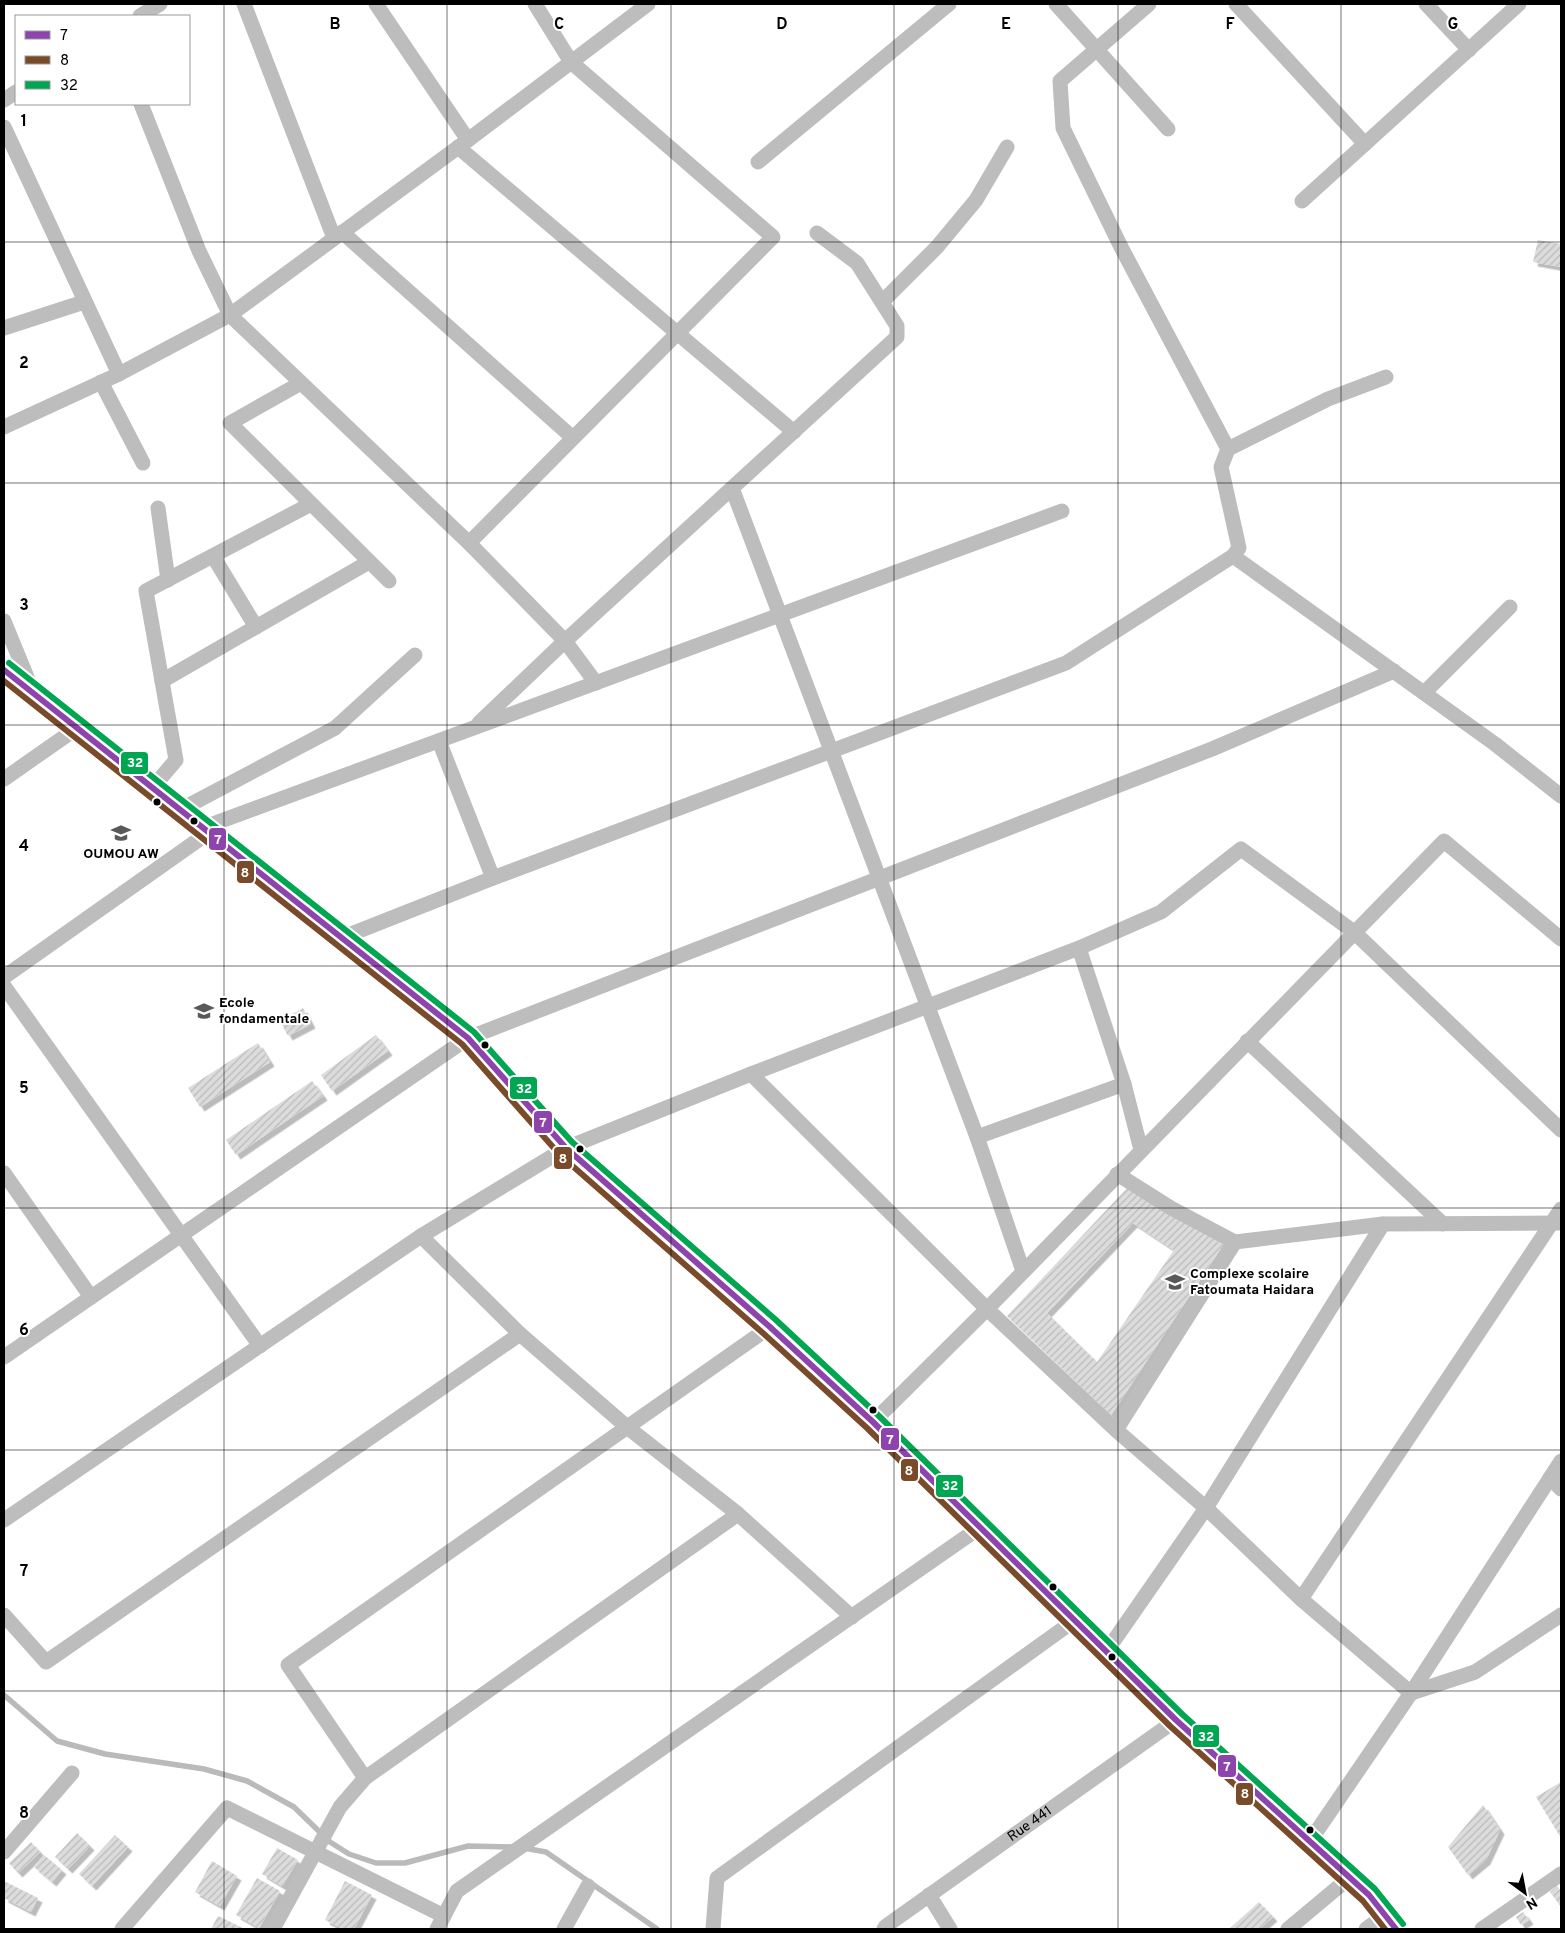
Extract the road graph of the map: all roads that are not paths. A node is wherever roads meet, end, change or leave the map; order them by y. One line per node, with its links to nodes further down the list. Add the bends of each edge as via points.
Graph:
1 (160, 4): 12 (street)
2 (244, 4): 27 (street)
3 (376, 4): 21 (street)
4 (535, 4): 15 (street)
5 (648, 4): 15 (street)
6 (949, 4): 24 (street)
7 (1056, 4): 13 (street)
8 (1149, 4): 13 (street)
9 (1236, 4): 22 (street)
10 (1426, 4): 14 (street)
11 (1519, 4): 14 (street)
12 (142, 15)
13 (1097, 49): 20 (street); 40 (street, via 1060,81 1062,128)
14 (1469, 50): 22 (street)
15 (571, 62): 21 (street); 32 (street, via 773,237)
16 (15, 93): 17 (street)
17 (4, 100)
18 (141, 105): 30 (street, via 199,251)
19 (4, 127): 28 (street)
20 (1168, 129)
21 (463, 143): 27 (street); 32 (street)
22 (1365, 144): 25 (street)
23 (1007, 147): 29 (street, via 976,200 937,247)
24 (758, 162)
25 (1302, 201)
26 (817, 232): 29 (street, via 857,263)
27 (338, 235): 30 (street); 39 (street)
28 (84, 302): 31 (street); 33 (street)
29 (882, 302): 38 (street, via 897,326 897,337)
30 (230, 315): 33 (street); 36 (street)
31 (4, 328)
32 (677, 333): 38 (street); 39 (street)
33 (119, 374): 35 (street)
34 (1386, 377): 40 (street, via 1328,399)
35 (102, 382): 37 (street); 41 (street)
36 (302, 383): 43 (street, via 230,423); 46 (street)
37 (4, 427)
38 (794, 432): 42 (street)
39 (573, 438): 46 (street)
40 (1228, 449): 48 (street, via 1221,467 1238,548)
41 (142, 463)
42 (732, 488): 53 (street); 56 (street)
43 (311, 504): 47 (street); 49 (street)
44 (158, 508): 50 (street)
45 (1062, 511): 53 (street)
46 (469, 543): 56 (street)
47 (213, 556): 50 (street); 55 (street)
48 (1233, 556): 59 (street); 67 (street, via 1066,663)
49 (369, 562): 51 (street); 55 (street)
50 (168, 580): 60 (street, via 146,591)
51 (389, 581)
52 (1510, 607): 62 (street)
53 (781, 615): 61 (street); 67 (street)
54 (4, 621): 63 (street)
55 (256, 627): 60 (street)
56 (565, 641): 61 (street); 65 (street)
57 (415, 655): 71 (street, via 334,728)
58 (4, 670): 63 (street)
59 (1394, 671): 62 (street); 74 (street, via 1212,749)
60 (162, 681): 69 (street, via 176,760)
61 (596, 683): 65 (street)
62 (1424, 693): 70 (street)
63 (35, 695): 64 (street)
64 (77, 728): 68 (street); 69 (street)
65 (474, 728): 66 (street)
66 (439, 741): 72 (street); 73 (street)
67 (832, 751): 73 (street); 74 (street)
68 (4, 779)
69 (152, 788): 71 (street)
70 (1561, 796)
71 (180, 810): 72 (street)
72 (205, 830): 76 (street); 79 (street)
73 (492, 878): 76 (street)
74 (880, 878): 81 (street); 82 (street)
75 (1354, 932): 77 (street, via 1444,841); 78 (street, via 1241,849 1161,912); 83 (street); 86 (street)
76 (341, 938): 82 (street)
77 (1561, 939)
78 (1079, 948): 81 (street); 85 (street)
79 (4, 977)
80 (4, 986): 96 (street)
81 (928, 1006): 84 (street); 87 (street)
82 (468, 1038): 88 (street); 96 (street)
83 (1248, 1041): 89 (street); 95 (street)
84 (751, 1074): 88 (street); 101 (street)
85 (1124, 1084): 87 (street); 89 (street)
86 (1561, 1130)
87 (977, 1137): 99 (street)
88 (566, 1148): 97 (street); 102 (street)
89 (1141, 1150): 91 (street)
90 (4, 1173): 100 (street)
91 (1117, 1174): 98 (street); 99 (street)
92 (1561, 1209): 93 (street)
93 (1557, 1223): 95 (street); 116 (street)
94 (1383, 1224): 95 (street); 98 (street); 112 (street)
95 (1443, 1224)
96 (181, 1236): 100 (street); 104 (street)
97 (421, 1236): 103 (street); 104 (street)
98 (1235, 1242): 108 (street)
99 (1023, 1271): 101 (street)
100 (91, 1297): 105 (street)
101 (987, 1309): 106 (street); 108 (street)
102 (770, 1327): 106 (street); 107 (street)
103 (520, 1334): 107 (street); 119 (street, via 46,1662)
104 (260, 1346): 114 (street)
105 (4, 1357)
106 (873, 1422): 115 (street)
107 (627, 1428): 113 (street); 125 (street, via 288,1666)
108 (1116, 1430): 112 (street)
109 (1561, 1461): 110 (street)
110 (1550, 1478): 111 (street); 122 (street)
111 (1561, 1489)
112 (1206, 1508): 116 (street); 121 (street)
113 (738, 1514): 118 (street); 125 (street)
114 (4, 1520)
115 (979, 1528): 118 (street); 120 (street)
116 (1301, 1599): 122 (street)
117 (1561, 1615): 122 (street, via 1475,1672)
118 (852, 1617): 134 (street, via 457,1891)
119 (5, 1620)
120 (1075, 1620): 121 (street); 138 (street, via 717,1878)
121 (1106, 1652): 123 (street)
122 (1411, 1693): 126 (street)
123 (1176, 1720): 126 (street); 132 (street, Rue 441)
124 (72, 1773): 128 (street)
125 (366, 1778): 127 (street, via 340,1807)
126 (1310, 1841): 130 (street)
127 (316, 1849): 134 (street); 135 (street, via 227,1808); 136 (street)
128 (4, 1852)
129 (1561, 1874): 144 (street)
130 (1349, 1878): 133 (street); 141 (street)
131 (588, 1886): 137 (street)
132 (929, 1895): 139 (street, Rue 441); 140 (street)
133 (1385, 1915): 142 (street); 143 (street)
134 (441, 1923)
135 (122, 1929)
136 (273, 1929)
137 (564, 1929)
138 (713, 1929)
139 (884, 1929)
140 (950, 1929)
141 (1288, 1929)
142 (1366, 1929)
143 (1396, 1929)
144 (1482, 1929)

